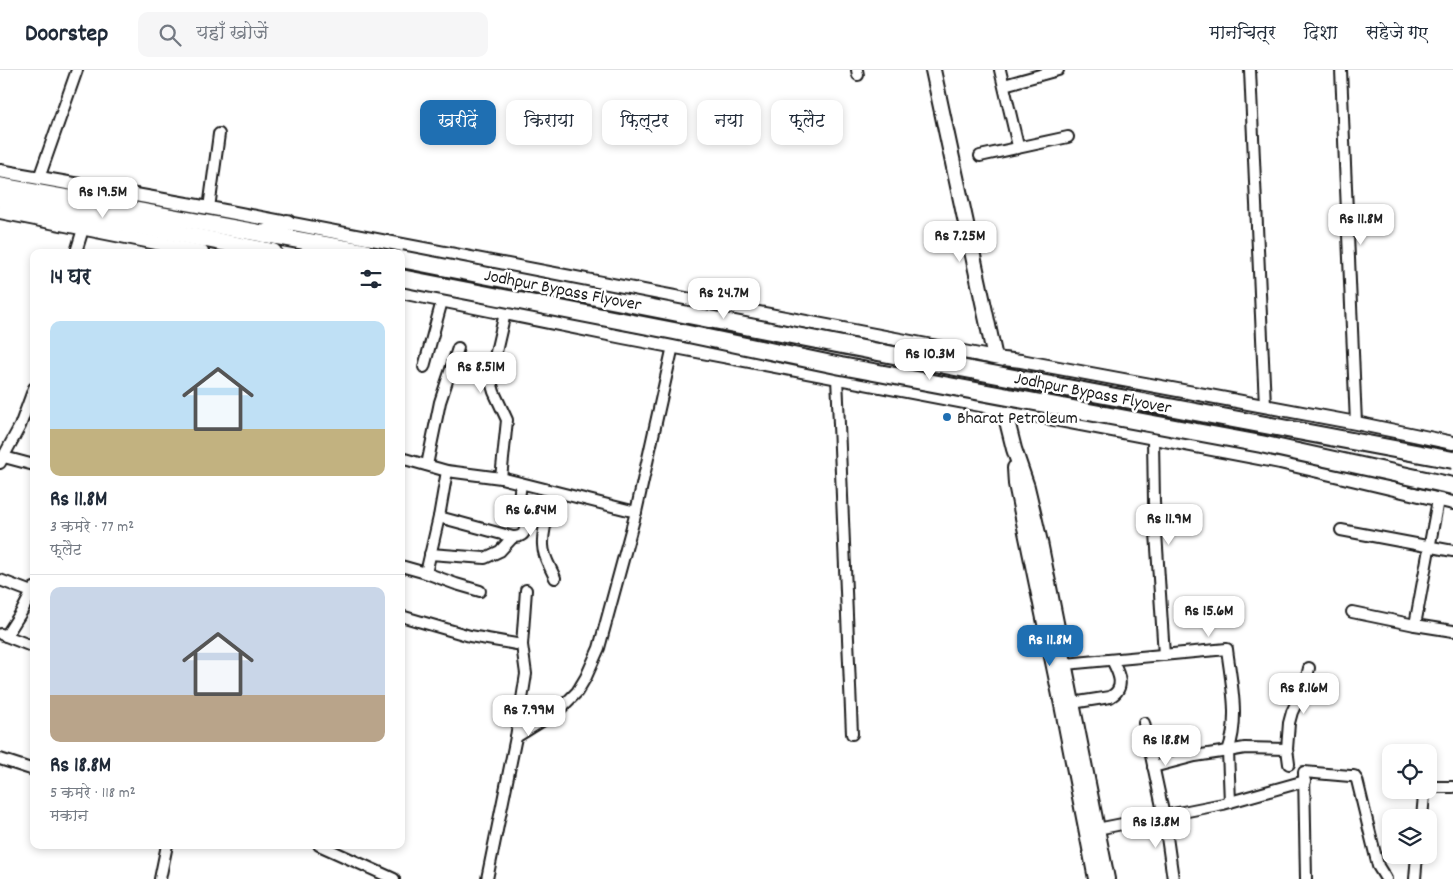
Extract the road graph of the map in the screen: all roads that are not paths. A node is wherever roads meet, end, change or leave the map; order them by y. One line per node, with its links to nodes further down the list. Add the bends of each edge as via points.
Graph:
1 (77, 70): 13 (street)
2 (933, 70): 31 (main road)
3 (1000, 70): 7 (street)
4 (1058, 70): 7 (street)
5 (1250, 70): 35 (street)
6 (1341, 70): 37 (street)
7 (1004, 85): 10 (street)
8 (220, 134): 16 (street)
9 (1068, 137): 10 (street)
10 (1018, 146): 11 (street)
11 (980, 156)
12 (0, 171): 13 (street)
13 (39, 178): 16 (street)
14 (0, 186): 20 (highway)
15 (0, 199): 20 (highway)
16 (209, 208): 18 (street)
17 (0, 212): 19 (street)
18 (287, 223): 20 (highway); 31 (street)
19 (83, 229): 21 (street); 22 (street)
20 (265, 247): 23 (highway, via 316,244)
21 (77, 249)
22 (186, 249)
23 (347, 249)
24 (405, 260): 43 (highway, Jodhpur Bypass Flyover, bridge)
25 (405, 279): 49 (highway, Jodhpur Bypass Flyover, bridge, via 841,366 1261,444)
26 (405, 293): 27 (street)
27 (442, 301): 28 (street); 32 (street)
28 (505, 313): 29 (street); 47 (street, via 490,378 506,420)
29 (673, 346): 33 (street); 53 (street)
30 (458, 348): 45 (street, via 440,402)
31 (994, 358): 35 (street); 36 (main road)
32 (424, 367)
33 (837, 377): 36 (street); 81 (street)
34 (30, 399): 42 (street)
35 (1265, 405): 37 (street)
36 (1004, 409): 38 (street); 40 (main road)
37 (1356, 422): 39 (street)
38 (1153, 439): 51 (street, via 1280,462); 75 (street)
39 (1453, 443)
40 (1014, 449): 77 (main road, via 1027,487); 101 (main road, via 1016,484)
41 (405, 459): 45 (street)
42 (2, 460): 44 (street)
43 (1453, 460)
44 (30, 464)
45 (427, 465): 46 (street)
46 (447, 470): 47 (street); 54 (street)
47 (501, 478): 48 (street)
48 (521, 484): 50 (street); 56 (street, via 520,508 525,530)
49 (1453, 486)
50 (554, 492): 53 (street); 62 (street, via 542,546)
51 (1438, 500): 52 (street); 57 (street)
52 (1453, 503)
53 (636, 512): 82 (street, via 599,648 586,677 577,692 558,711)
54 (439, 517): 56 (street); 59 (street)
55 (1341, 530): 57 (street)
56 (513, 537): 59 (street, via 500,551 485,558)
57 (1429, 547): 58 (street); 70 (street)
58 (1453, 552)
59 (430, 554): 61 (street)
60 (405, 567): 61 (street)
61 (426, 573): 66 (street)
62 (556, 578)
63 (0, 580): 64 (street)
64 (30, 590)
65 (526, 590): 74 (street)
66 (480, 591)
67 (30, 595): 72 (street)
68 (1352, 612): 70 (street)
69 (405, 617): 74 (street, via 470,636)
70 (1415, 625): 71 (street)
71 (1453, 631)
72 (3, 635): 73 (street)
73 (30, 645)
74 (522, 645): 82 (street, via 526,674)
75 (1164, 655): 76 (street); 84 (street, via 1227,649 1234,709 1234,730)
76 (1112, 660): 77 (street); 79 (street, via 1121,682 1114,695)
77 (1064, 664): 79 (main road)
78 (1309, 668): 83 (street, via 1292,712)
79 (1072, 703): 94 (main road)
80 (1144, 723): 87 (street)
81 (852, 734)
82 (516, 737): 100 (street)
83 (1287, 748): 84 (street); 86 (street)
84 (1228, 750): 87 (street); 92 (street)
85 (0, 759): 88 (street)
86 (1289, 764)
87 (1153, 767): 93 (street)
88 (30, 769)
89 (1304, 782): 92 (street); 104 (street); 105 (street, via 1304,772 1354,776 1378,866)
90 (1437, 787): 91 (street)
91 (1453, 787)
92 (1230, 802): 93 (street)
93 (1164, 816): 94 (street); 103 (street)
94 (1097, 829): 102 (main road)
95 (167, 849): 98 (street)
96 (342, 850): 99 (street)
97 (1416, 864): 106 (street)
98 (160, 879)
99 (394, 879)
100 (487, 879)
101 (1096, 879)
102 (1107, 879)
103 (1173, 879)
104 (1306, 879)
105 (1386, 879)
106 (1415, 879)

